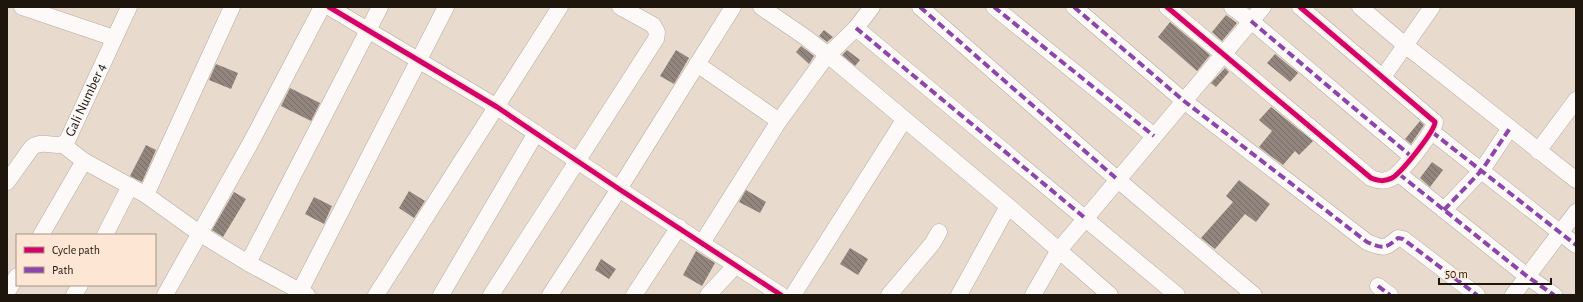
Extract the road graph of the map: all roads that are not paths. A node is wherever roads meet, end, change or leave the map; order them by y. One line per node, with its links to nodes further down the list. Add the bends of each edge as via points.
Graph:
1 (22, 7): 22 (street)
2 (128, 7): 26 (street, Gali Number 4)
3 (232, 7): 54 (street)
4 (322, 7): 61 (street, via 250,144)
5 (329, 7): 25 (street)
6 (380, 7): 25 (street)
7 (446, 7): 30 (street)
8 (560, 7): 35 (street)
9 (620, 7): 46 (street, via 653,25 657,32 656,39)
10 (733, 7): 31 (street)
11 (761, 7): 29 (street)
12 (872, 7): 24 (street)
13 (920, 7): 49 (street)
14 (994, 7): 41 (street)
15 (1074, 7): 34 (street)
16 (1167, 7): 28 (street)
17 (1232, 7): 23 (street)
18 (1263, 7): 23 (street)
19 (1300, 7): 32 (street)
20 (1360, 7): 27 (street)
21 (1432, 7): 27 (street)
22 (64, 14): 26 (street)
23 (1251, 20): 28 (street); 44 (street)
24 (856, 28): 29 (street); 58 (street)
25 (368, 31): 30 (street); 68 (street)
26 (114, 38): 42 (street, Gali Number 4, via 67,141)
27 (1405, 45): 32 (street); 38 (street)
28 (1223, 53): 34 (street); 48 (street, via 1371,178 1380,182)
29 (828, 55): 36 (street); 37 (street)
30 (418, 60): 35 (street); 76 (street)
31 (697, 64): 37 (street); 53 (street)
32 (1383, 76): 39 (street, via 1433,118 1436,124)
33 (1576, 100): 43 (street)
34 (1184, 101): 41 (street); 93 (street, via 1367,242 1382,248 1398,238 1403,239)
35 (497, 107): 40 (street); 80 (street)
36 (904, 120): 55 (street); 87 (street)
37 (779, 121): 65 (street)
38 (1510, 128): 43 (street); 47 (street)
39 (1432, 132): 44 (street); 47 (street)
40 (536, 133): 46 (street); 81 (street)
41 (1154, 136): 49 (street)
42 (62, 144): 45 (street); 51 (street, Gali Number 4, via 37,143)
43 (1538, 151): 50 (street)
44 (1412, 157): 48 (street)
45 (84, 161): 52 (street); 63 (street)
46 (577, 161): 53 (street); 82 (street)
47 (1482, 170): 56 (street); 62 (street)
48 (1399, 174): 56 (street)
49 (1118, 180): 58 (street); 92 (street)
50 (1576, 180)
51 (7, 182)
52 (130, 186): 54 (street); 64 (street)
53 (620, 190): 59 (street); 83 (street)
54 (146, 195): 61 (street)
55 (1008, 206): 67 (street); 89 (street)
56 (1444, 210): 72 (street)
57 (1576, 212): 62 (street)
58 (1086, 218): 67 (street); 91 (street)
59 (679, 227): 65 (street); 84 (street)
60 (939, 232): 88 (street)
61 (199, 233): 68 (street); 77 (street)
62 (1560, 233): 66 (street); 72 (street)
63 (42, 234)
64 (106, 234)
65 (702, 242): 69 (street)
66 (1576, 245)
67 (1059, 250): 78 (street); 90 (street)
68 (248, 263): 76 (street)
69 (736, 265): 85 (street); 86 (street)
70 (7, 267): 71 (street)
71 (16, 272)
72 (1528, 277): 94 (street); 95 (street)
73 (16, 278): 75 (street)
74 (79, 286): 79 (street)
75 (7, 292)
76 (303, 293)
77 (166, 294)
78 (1037, 294)
79 (74, 295)
80 (376, 295)
81 (441, 295)
82 (491, 295)
83 (550, 295)
84 (634, 295)
85 (708, 295)
86 (781, 295)
87 (793, 295)
88 (889, 295)
89 (959, 295)
90 (1110, 295)
91 (1177, 295)
92 (1254, 295)
93 (1477, 295)
94 (1513, 295)
95 (1554, 295)

